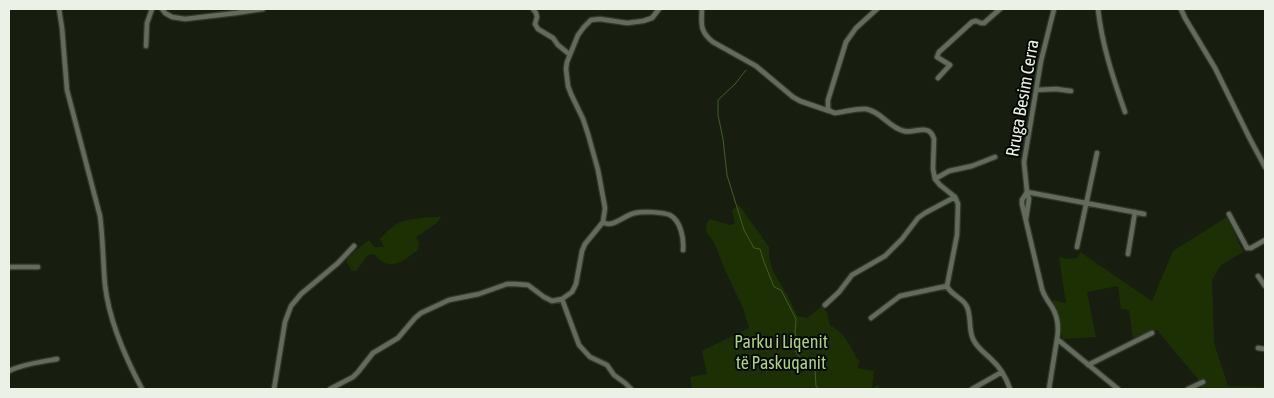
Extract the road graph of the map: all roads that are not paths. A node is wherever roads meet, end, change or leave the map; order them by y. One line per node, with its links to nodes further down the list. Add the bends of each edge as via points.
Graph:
1 (59, 9): 53 (street, via 67,90 100,216 108,305)
2 (152, 9): 13 (street, via 147,23)
3 (162, 9): 4 (street, via 172,17 185,20)
4 (263, 9)
5 (533, 9): 14 (street, via 538,29)
6 (659, 9): 14 (street, via 649,20 592,20 578,34)
7 (702, 9): 18 (street, via 701,22 707,38 756,66 793,97)
8 (877, 9): 18 (street, via 846,42 828,100)
9 (1000, 9): 15 (street, via 984,23 972,22 939,52 937,57 950,65)
10 (1054, 9): 16 (street, Rruga Besim Cerra)
11 (1098, 9): 19 (street, via 1104,48)
12 (1181, 9): 22 (street)
13 (146, 46)
14 (569, 54): 30 (street, via 566,68 568,86 583,119 598,170 606,208)
15 (938, 78)
16 (1036, 90): 17 (street); 24 (street, Rruga Besim Cerra, via 1024,162)
17 (1071, 91)
18 (830, 111): 23 (street, via 870,110 903,131 925,130 932,133)
19 (1125, 112)
20 (1097, 153): 26 (street)
21 (995, 157): 23 (street, via 949,171)
22 (1265, 167)
23 (935, 179): 25 (street)
24 (1026, 192): 26 (street); 45 (street, Rruga Besim Cerra, via 1029,199 1026,219 1042,289 1056,315)
25 (955, 197): 39 (street, via 958,204 957,235); 42 (street, via 918,218 885,256 852,275)
26 (1087, 203): 27 (street); 33 (street)
27 (1135, 212): 28 (street); 35 (street)
28 (1144, 214)
29 (1229, 214): 31 (street, via 1247,248)
30 (603, 222): 34 (street, via 612,224 634,213 669,214 681,232); 41 (street, via 585,244 575,289)
31 (1265, 240)
32 (354, 246): 54 (street, via 291,306 285,322)
33 (1077, 247)
34 (683, 250)
35 (1128, 254)
36 (38, 266): 37 (street)
37 (9, 267)
38 (1258, 276): 40 (street)
39 (947, 286): 43 (street, via 900,296); 51 (street, via 968,307 975,342)
40 (1265, 286)
41 (562, 299): 55 (street, via 548,299 528,285 507,284 449,300 415,318 398,338 373,353 353,377); 56 (street, via 584,352 607,365)
42 (825, 305)
43 (871, 318)
44 (1152, 333): 49 (street)
45 (1057, 339): 49 (street); 59 (street, Rruga Besim Cerra)
46 (1258, 348): 47 (street)
47 (1265, 349)
48 (57, 359): 50 (street)
49 (1088, 365): 60 (street)
50 (9, 372)
51 (1002, 372): 57 (street); 58 (street)
52 (1203, 382): 61 (street)
53 (142, 389)
54 (274, 389)
55 (330, 389)
56 (631, 389)
57 (972, 389)
58 (1010, 389)
59 (1049, 389)
60 (1118, 389)
61 (1188, 389)

